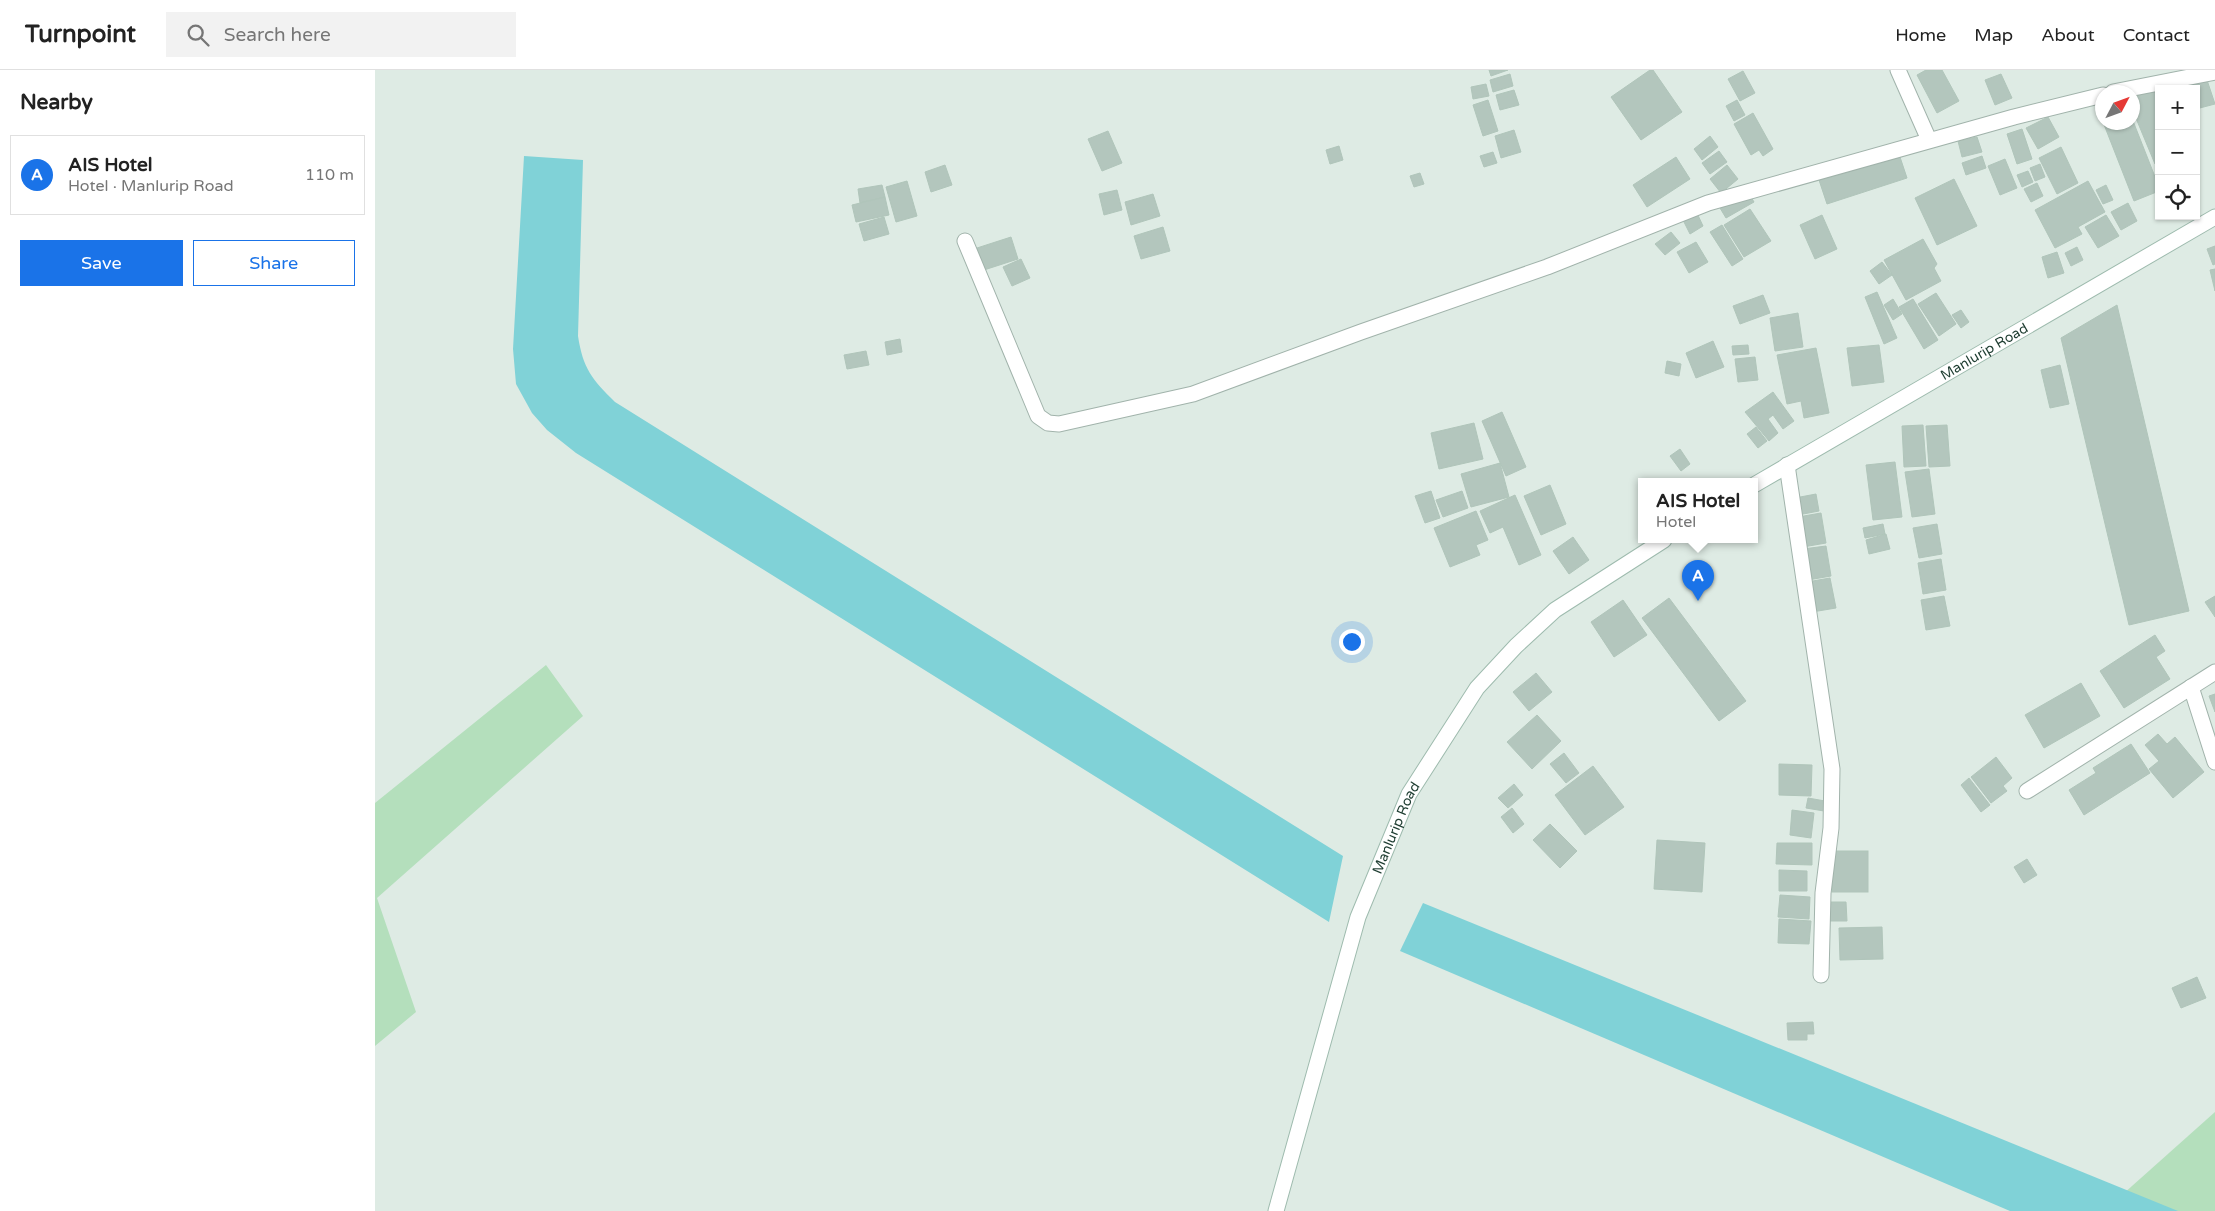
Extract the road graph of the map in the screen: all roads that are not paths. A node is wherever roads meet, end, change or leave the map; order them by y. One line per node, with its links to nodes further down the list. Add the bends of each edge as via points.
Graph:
1 (1898, 70): 5 (street)
2 (2215, 72): 3 (street)
3 (2140, 88)
4 (2095, 97): 5 (street)
5 (1929, 140): 7 (street, via 1708,202 1547,267 1193,394 1059,424 1048,423 1038,416)
6 (2215, 217): 8 (street, Manlurip Road)
7 (965, 240)
8 (1787, 465): 9 (street, Manlurip Road); 15 (street, via 1832,769)
9 (1758, 483)
10 (1659, 543): 16 (street, Manlurip Road, via 1555,610 1516,646 1477,688 1409,794 1358,918)
11 (2215, 672): 12 (street)
12 (2191, 687): 13 (street); 14 (street)
13 (2215, 762)
14 (2027, 791)
15 (1821, 975)
16 (1276, 1211)

